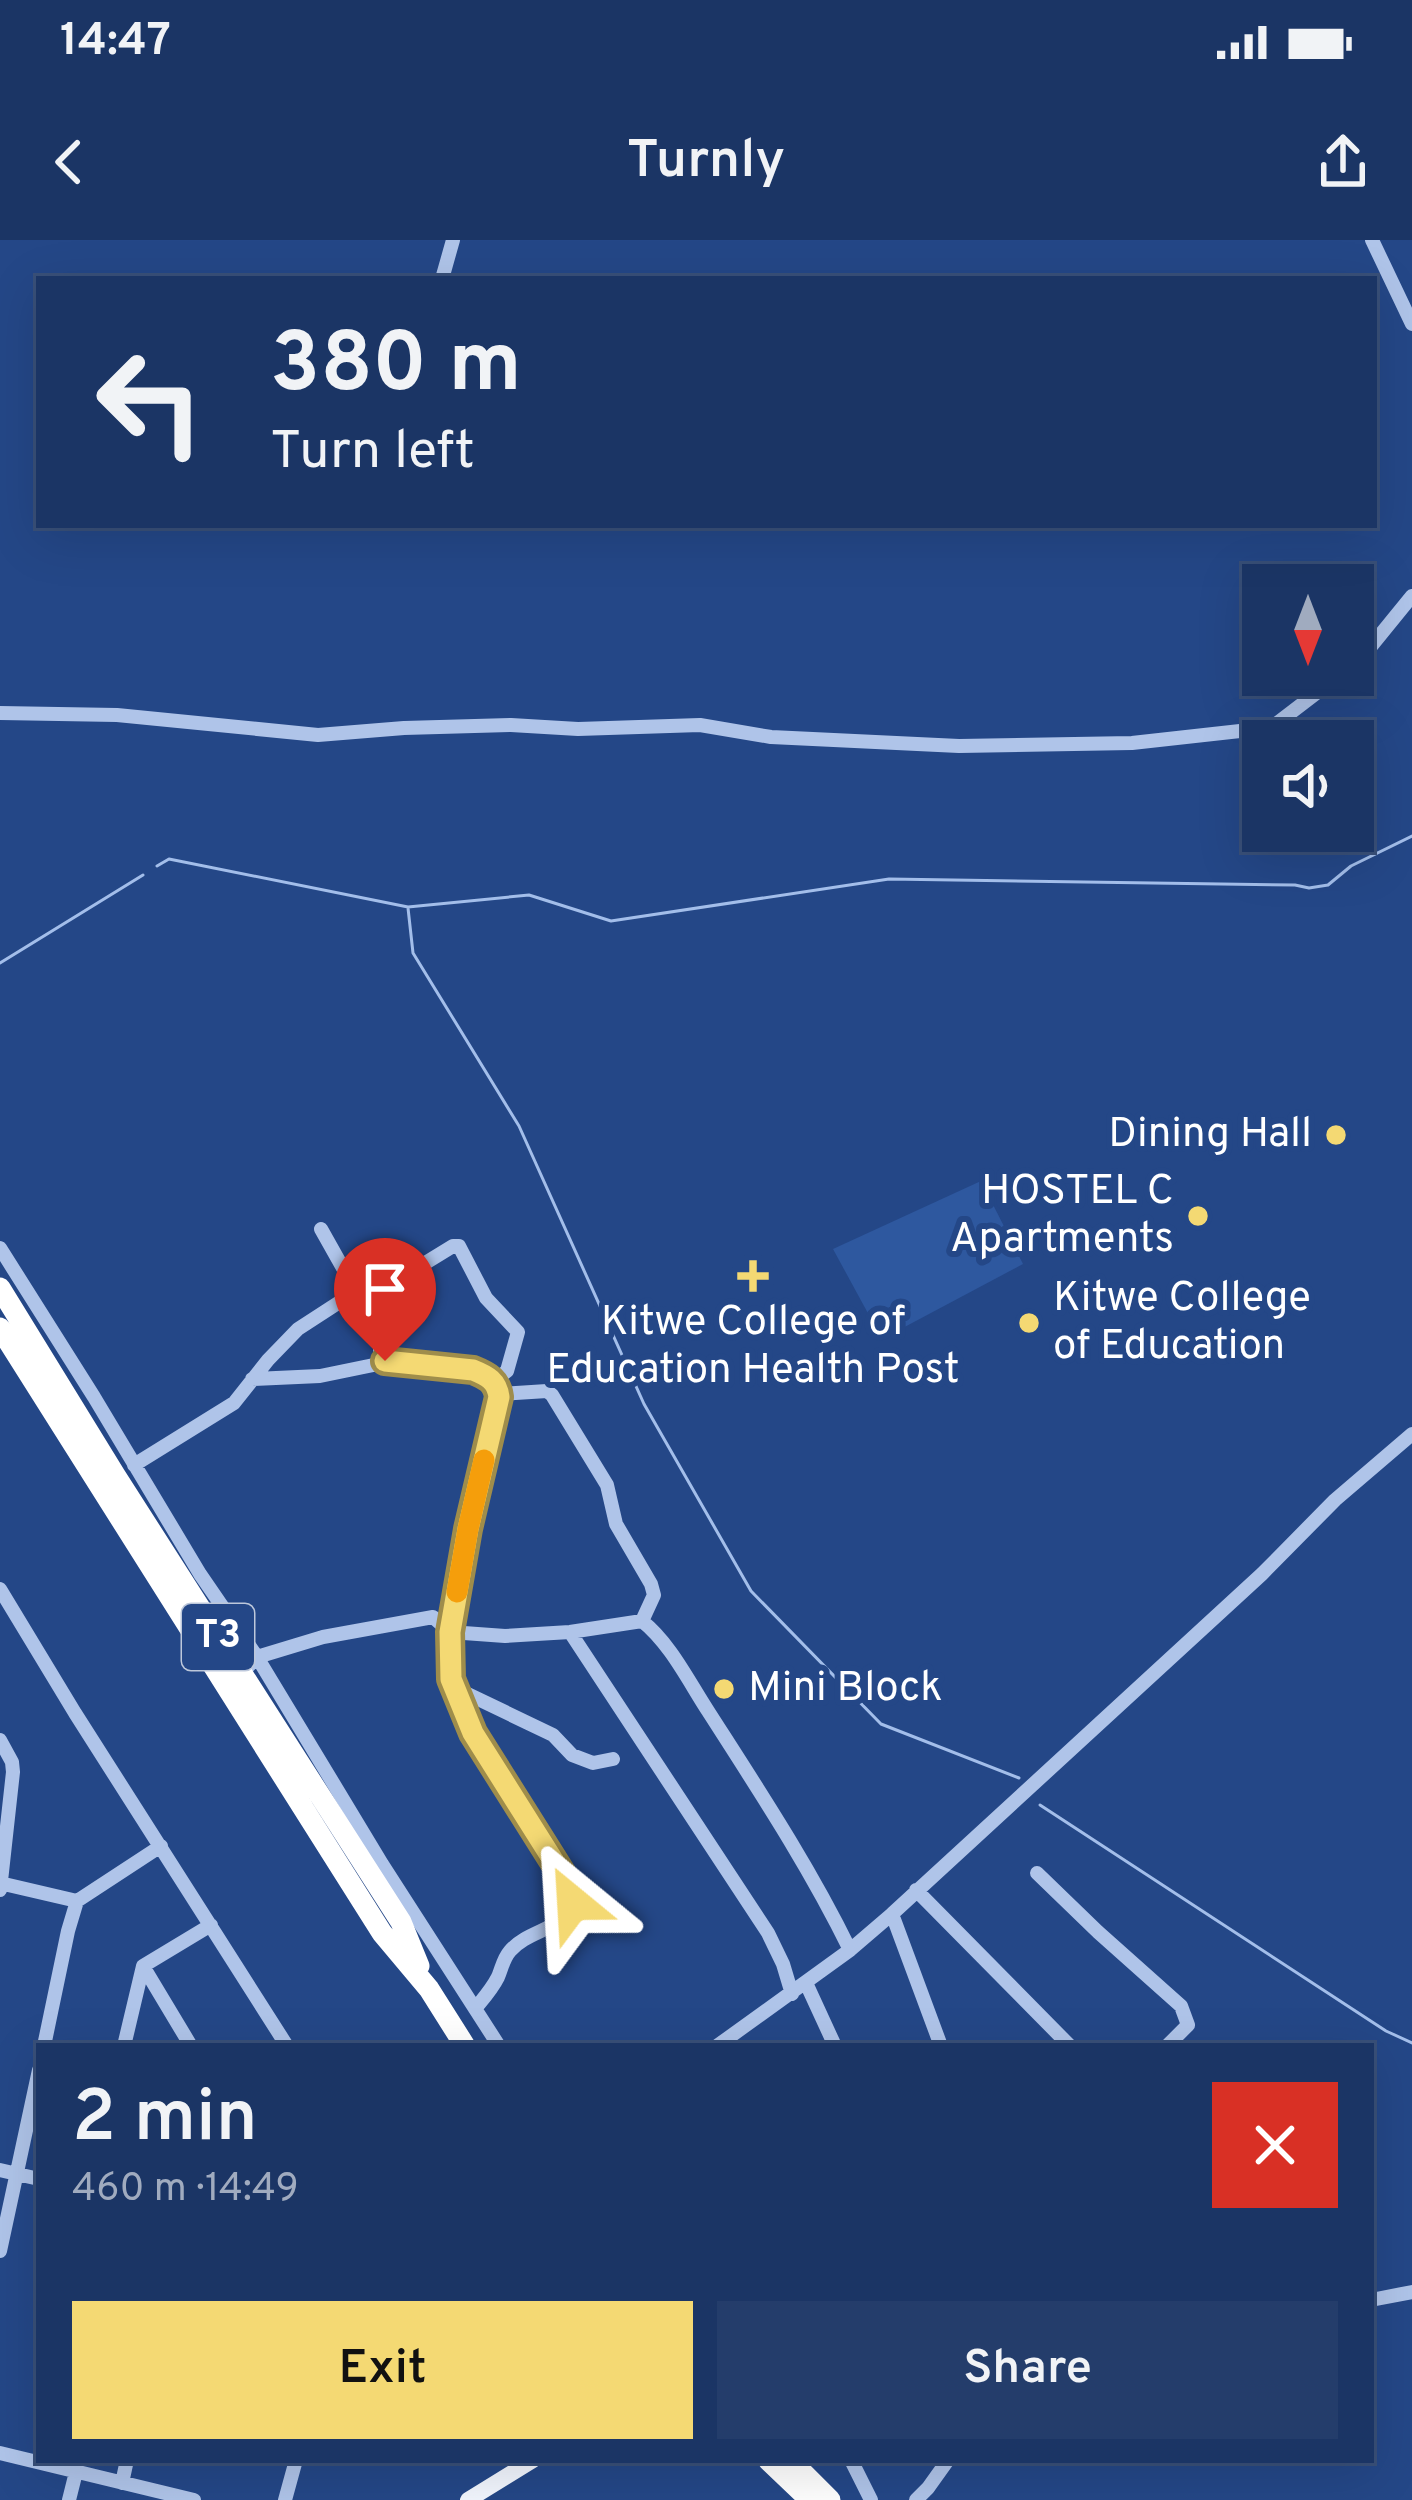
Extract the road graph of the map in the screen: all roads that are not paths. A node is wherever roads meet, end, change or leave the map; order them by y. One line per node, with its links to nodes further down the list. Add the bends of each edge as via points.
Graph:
1 (453, 240): 3 (street)
2 (1372, 240): 4 (street)
3 (443, 276)
4 (1412, 324)
5 (1412, 596): 6 (street)
6 (1374, 641)
7 (1313, 696): 8 (street, via 1258,728 1046,747 790,738 700,725 317,736 117,715)
8 (0, 713)
9 (321, 1229): 12 (street)
10 (0, 1249): 19 (street)
11 (0, 1288): 24 (highway, T3)
12 (355, 1292): 14 (street); 16 (street, via 298,1329)
13 (0, 1328): 24 (highway, T3)
14 (380, 1334): 15 (street, via 380,1352); 17 (street, via 417,1285 422,1265 459,1246 486,1298 518,1332)
15 (393, 1361): 16 (street); 17 (street, via 473,1370)
16 (252, 1379): 19 (street, via 234,1403)
17 (496, 1388): 21 (street, via 552,1395 607,1484 616,1524 653,1589); 22 (street)
18 (1412, 1434): 32 (street)
19 (134, 1465): 24 (street, via 200,1574)
20 (0, 1588): 29 (street)
21 (642, 1621): 23 (street); 36 (street, via 778,1820)
22 (450, 1632): 23 (street); 24 (street, via 433,1617 323,1637); 25 (street)
23 (571, 1632): 39 (street, via 768,1933)
24 (242, 1673): 40 (street, via 382,1864); 46 (highway, T3, via 400,1922)
25 (453, 1687): 27 (street, via 553,1735 572,1755); 40 (street, via 573,1903 560,1920 514,1946)
26 (0, 1740): 28 (street, via 12,1762)
27 (613, 1759)
28 (5, 1800): 31 (street)
29 (160, 1846): 33 (street); 35 (street)
30 (1037, 1873): 53 (street, via 1181,2006 1188,2025)
31 (1, 1886): 33 (street)
32 (916, 1889): 34 (street); 52 (street)
33 (77, 1901): 42 (street)
34 (892, 1914): 36 (street); 51 (street)
35 (211, 1924): 37 (street); 45 (street)
36 (850, 1950): 38 (street)
37 (143, 1966): 43 (street); 44 (street)
38 (806, 1983): 39 (street); 50 (street)
39 (792, 1994): 41 (street)
40 (475, 2009): 47 (street)
41 (742, 2030): 48 (street); 49 (street)
42 (45, 2043)
43 (125, 2043)
44 (188, 2043)
45 (284, 2043)
46 (463, 2043)
47 (497, 2043)
48 (722, 2043)
49 (748, 2043)
50 (834, 2043)
51 (940, 2043)
52 (1067, 2043)
53 (1170, 2043)
54 (36, 2084): 56 (street)
55 (0, 2170): 56 (street)
56 (17, 2174): 57 (street); 58 (street)
57 (36, 2178)
58 (0, 2251)
59 (1412, 2292): 60 (street)
60 (1374, 2299)
61 (0, 2453): 62 (street)
62 (36, 2462)
63 (40, 2463): 71 (street)
64 (126, 2463): 72 (street)
65 (295, 2463): 75 (street)
66 (528, 2463): 76 (main road)
67 (771, 2463): 77 (highway)
68 (793, 2463): 78 (highway)
69 (852, 2463): 79 (street)
70 (946, 2463): 80 (street)
71 (76, 2472): 72 (street); 73 (street)
72 (122, 2483): 74 (street)
73 (69, 2500)
74 (194, 2500)
75 (285, 2500)
76 (468, 2500)
77 (810, 2500)
78 (830, 2500)
79 (871, 2500)
80 (916, 2500)

